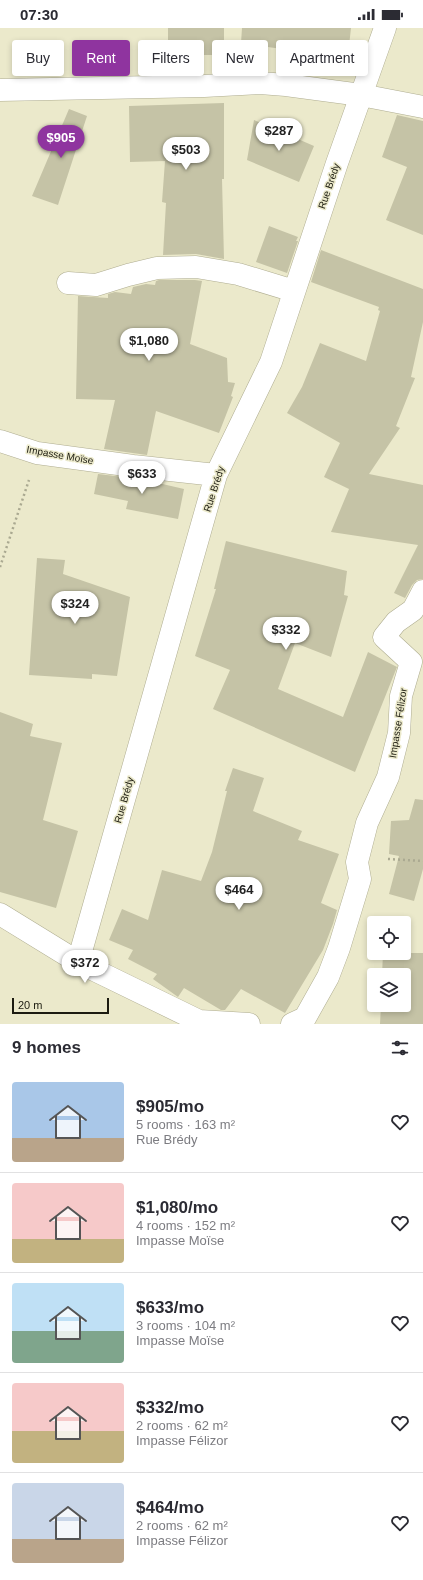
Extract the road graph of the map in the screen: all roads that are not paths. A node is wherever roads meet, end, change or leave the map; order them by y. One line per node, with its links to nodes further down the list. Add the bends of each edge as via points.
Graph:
1 (385, 28): 3 (street, Rue Brédy)
2 (0, 90): 3 (street, via 260,83)
3 (361, 95): 4 (street); 6 (street, Rue Brédy)
4 (423, 107)
5 (68, 283): 6 (street, via 96,285 157,268 196,267 238,274)
6 (294, 291): 8 (street, Rue Brédy, via 271,362)
7 (0, 441): 8 (street, Impasse Moïse, via 37,453)
8 (216, 475): 11 (street, Rue Brédy)
9 (423, 591): 14 (street, Impasse Félizor, via 413,610 396,622 384,637 411,662 401,696 399,733 388,777 367,823 357,862 360,879 339,948 328,977 305,1018)
10 (0, 914): 11 (street)
11 (78, 962): 12 (street)
12 (199, 1022): 13 (street)
13 (249, 1024)
14 (292, 1024)

